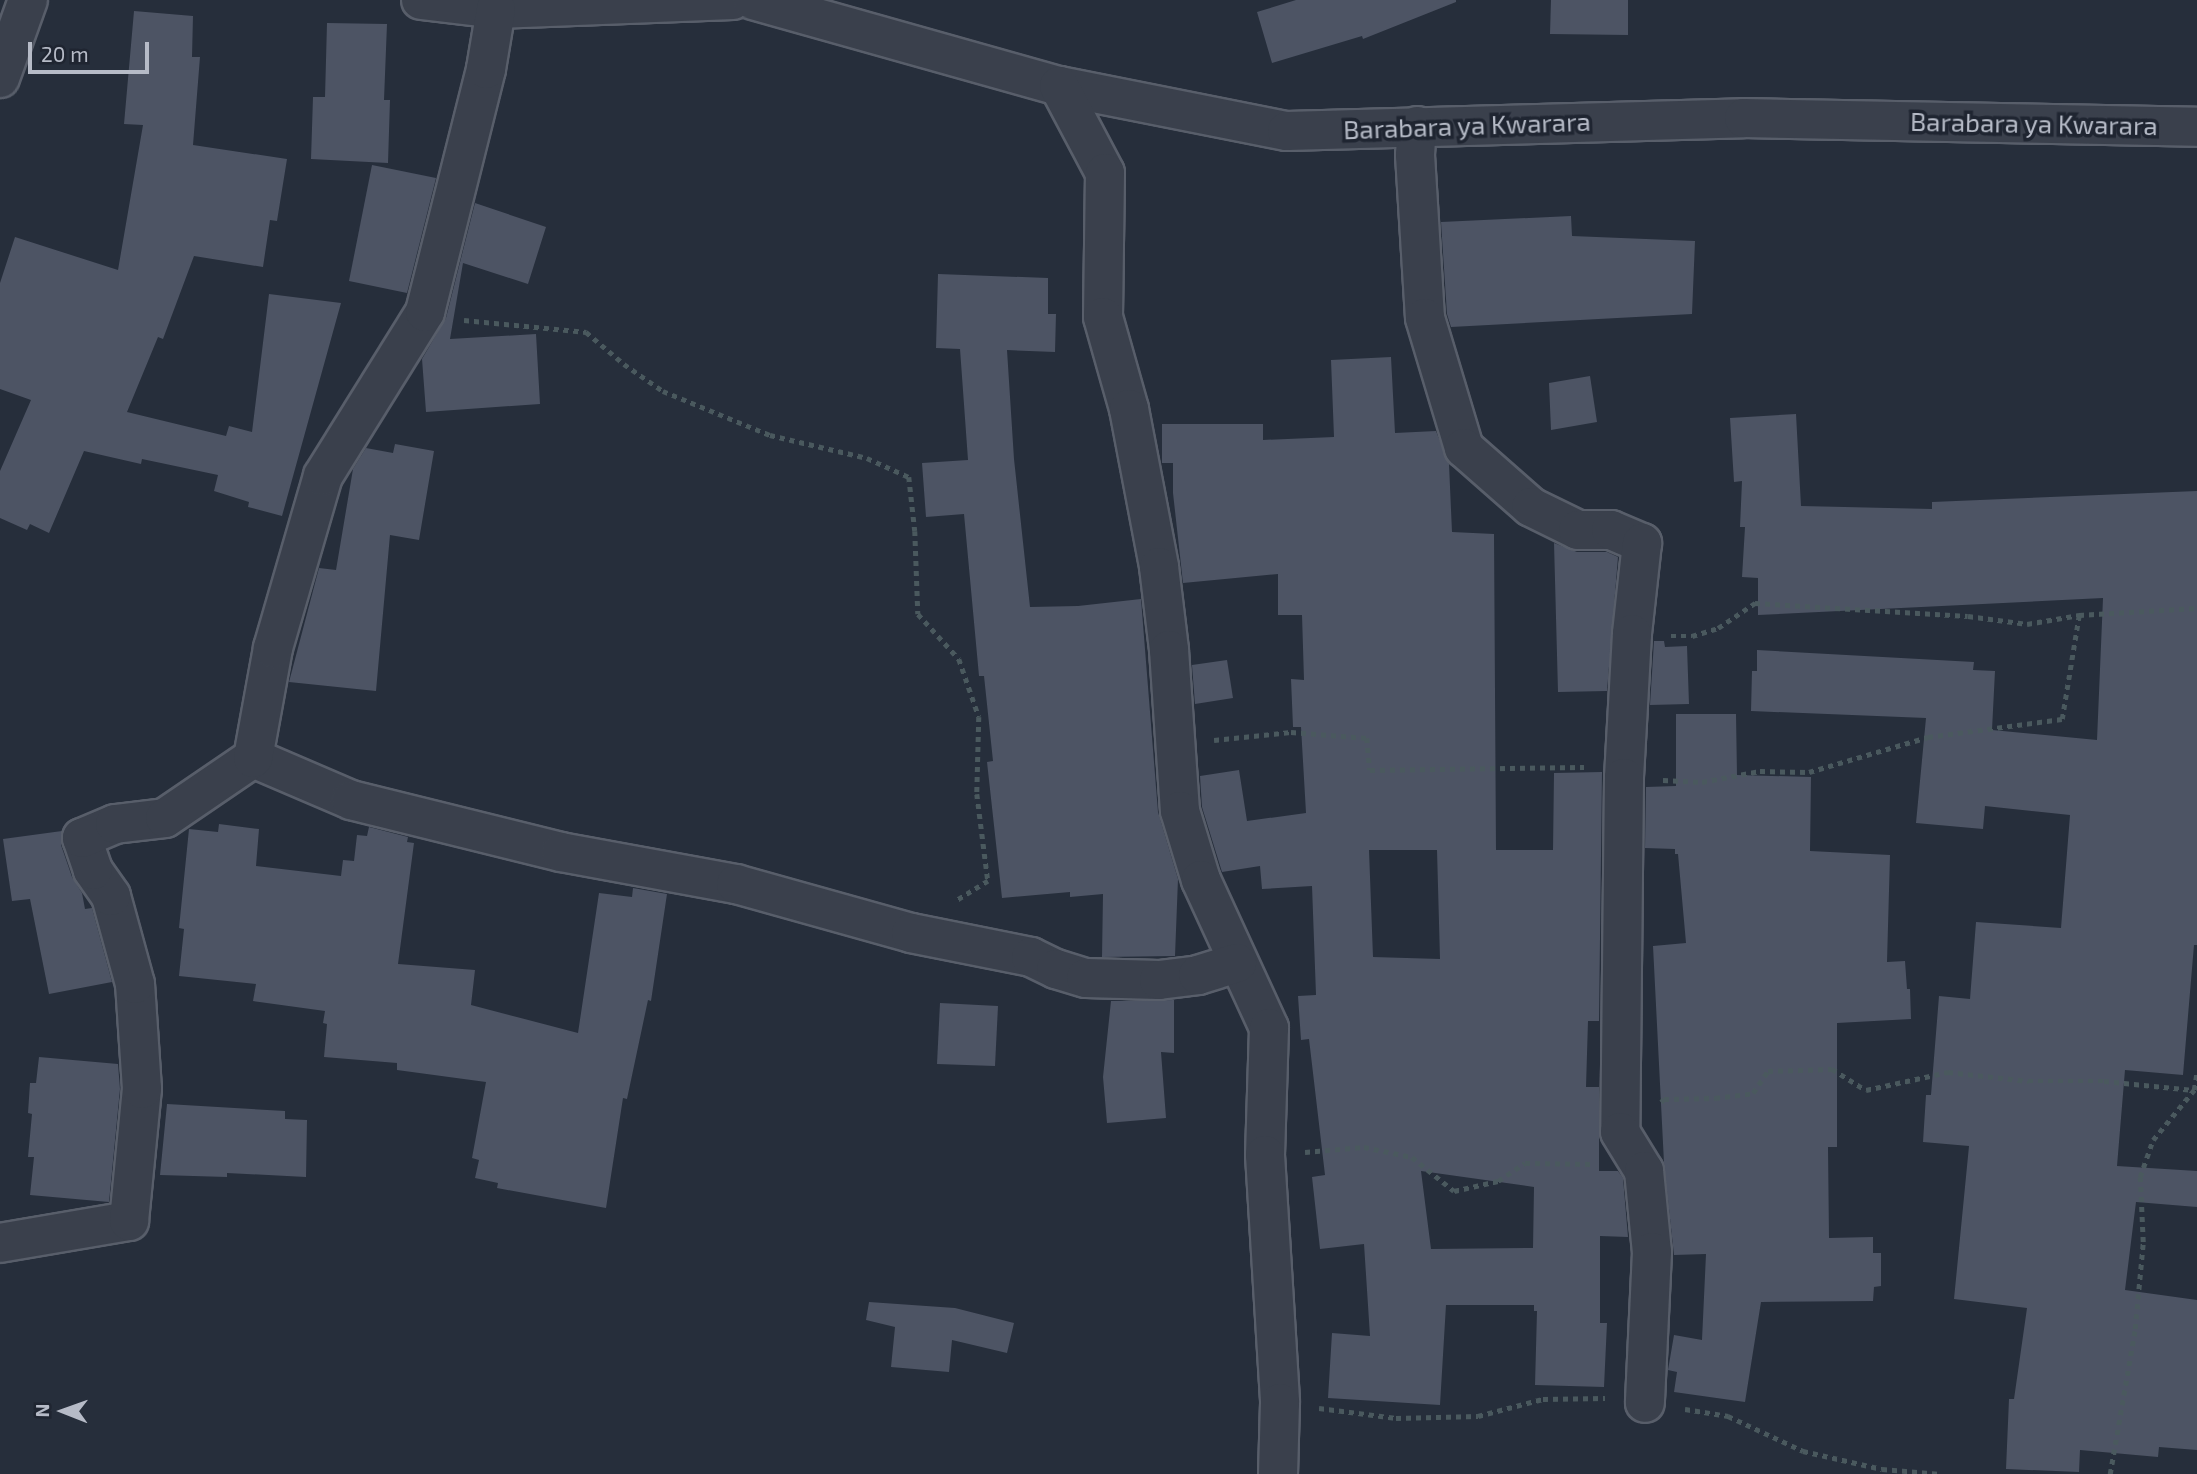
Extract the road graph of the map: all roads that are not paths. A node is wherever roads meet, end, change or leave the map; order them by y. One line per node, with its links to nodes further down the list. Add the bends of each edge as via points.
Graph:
1 (28, 0): 7 (street)
2 (421, 0): 6 (street)
3 (438, 0): 6 (street)
4 (733, 0): 6 (street)
5 (753, 0): 8 (street, Barabara ya Kwarara)
6 (496, 4): 11 (street, via 486,69 425,312 323,476 273,648)
7 (0, 78)
8 (1059, 86): 9 (street, Barabara ya Kwarara, via 1287,131); 12 (street, via 1105,173 1102,317 1129,409 1159,568 1180,811 1201,880)
9 (1417, 126): 10 (street, Barabara ya Kwarara, via 1744,118); 14 (street, via 1425,318 1464,448 1531,507 1578,530 1611,530 1642,543 1624,778 1620,1132 1644,1171 1652,1252)
10 (2197, 127)
11 (253, 758): 12 (street, via 351,800 561,852 736,884 911,933 1031,957 1086,978 1172,978); 13 (street, via 165,818 115,824 82,838 93,870 111,896 135,984 142,1089 129,1221)
12 (1237, 963): 15 (street, via 1269,1028 1265,1155 1280,1403)
13 (0, 1243)
14 (1645, 1403)
15 (1278, 1474)

